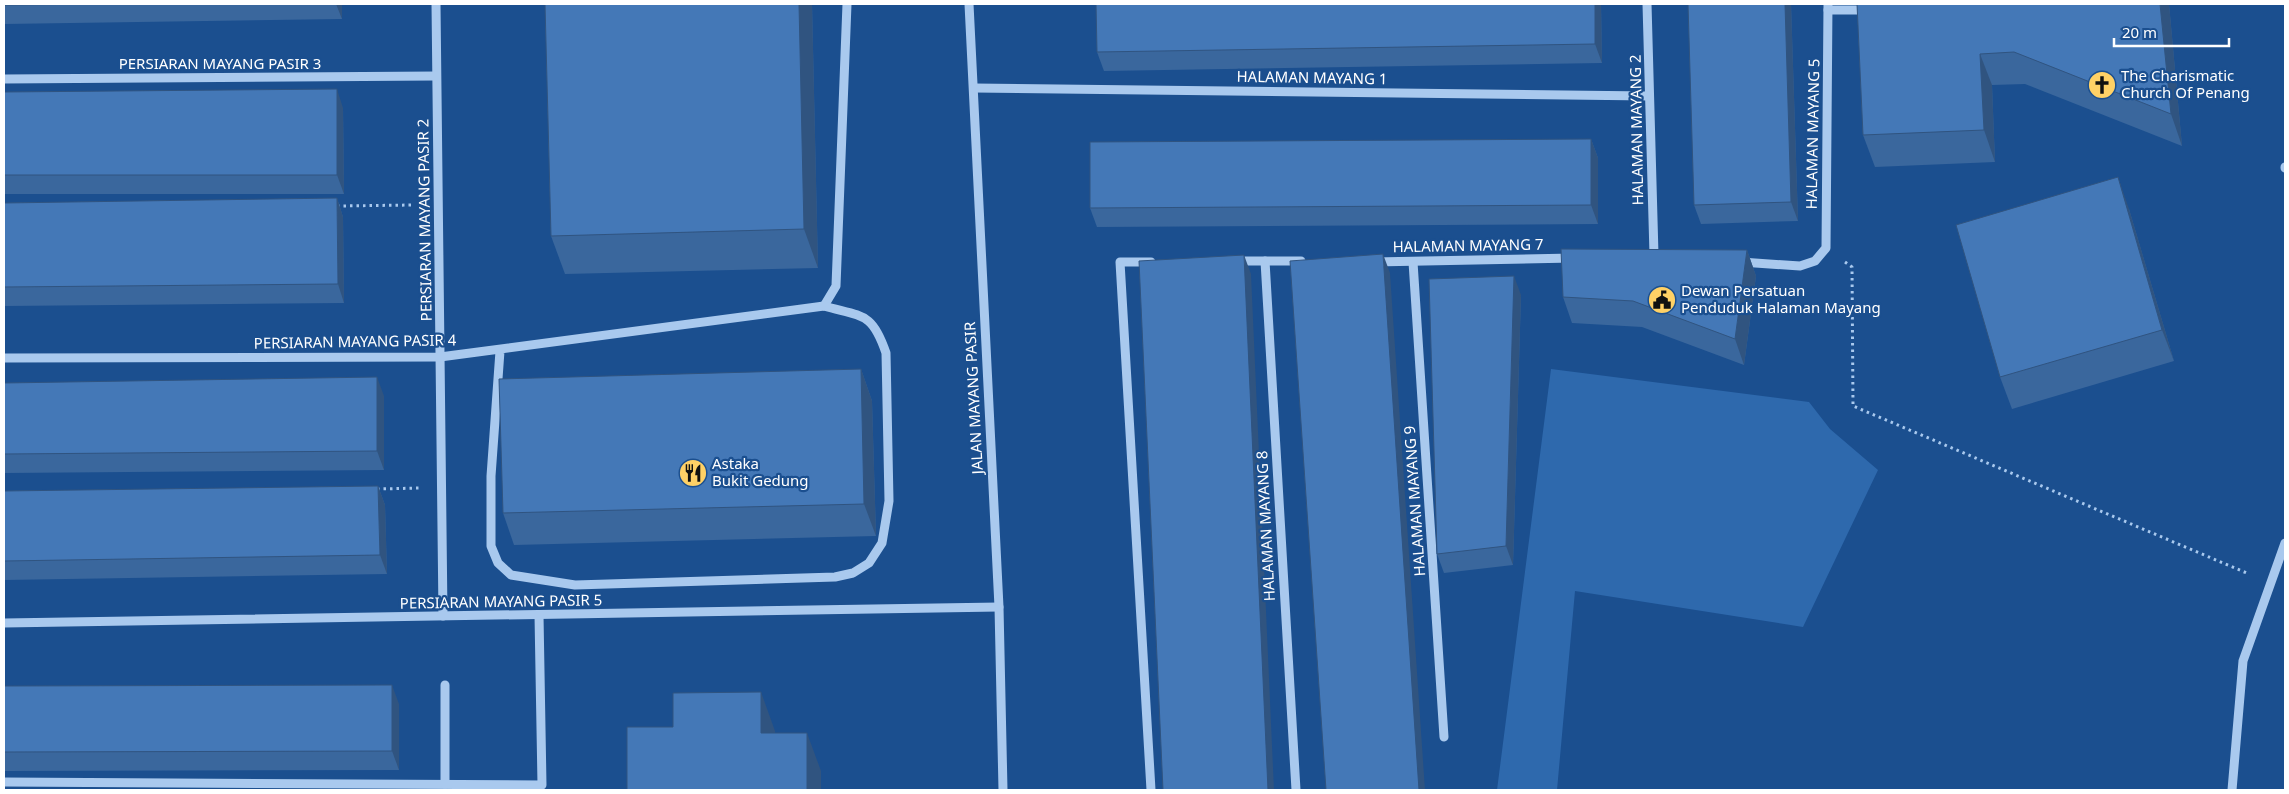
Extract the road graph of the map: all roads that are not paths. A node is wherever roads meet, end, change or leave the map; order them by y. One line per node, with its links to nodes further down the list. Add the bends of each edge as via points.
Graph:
1 (436, 4): 7 (street, PERSIARAN MAYANG PASIR 2)
2 (847, 4): 20 (street, via 836,286)
3 (969, 4): 9 (street, JALAN MAYANG PASIR)
4 (1647, 4): 10 (street, HALAMAN MAYANG 2)
5 (1828, 7): 6 (street); 16 (street, HALAMAN MAYANG 5, via 1826,248 1815,261 1800,266)
6 (1877, 10)
7 (436, 76): 8 (street, PERSIARAN MAYANG PASIR 3); 22 (street, PERSIARAN MAYANG PASIR 2)
8 (4, 79)
9 (974, 88): 10 (street, HALAMAN MAYANG 1); 25 (street, JALAN MAYANG PASIR)
10 (1649, 96): 11 (street, HALAMAN MAYANG 2, via 1649,255)
11 (1663, 256)
12 (1586, 257): 19 (street, HALAMAN MAYANG 7)
13 (1226, 261): 14 (street)
14 (1264, 261): 15 (street); 37 (street, HALAMAN MAYANG 8)
15 (1314, 261)
16 (1732, 261)
17 (1159, 262): 36 (street, via 1120,262)
18 (1364, 262): 19 (street, HALAMAN MAYANG 7)
19 (1413, 262): 30 (street, HALAMAN MAYANG 9)
20 (824, 306): 21 (street, PERSIARAN MAYANG PASIR 4); 21 (street, via 868,319 879,333 886,353 889,502 882,543 869,563 853,574 835,578 575,585 511,575 498,563 491,546 491,476)
21 (500, 351): 22 (street, PERSIARAN MAYANG PASIR 4)
22 (440, 357): 23 (street, PERSIARAN MAYANG PASIR 4); 27 (street, PERSIARAN MAYANG PASIR 2)
23 (4, 358)
24 (2285, 543): 38 (street, via 2243,661)
25 (999, 608): 26 (street, PERSIARAN MAYANG PASIR 5); 35 (street, JALAN MAYANG PASIR)
26 (540, 615): 27 (street, PERSIARAN MAYANG PASIR 5); 34 (street)
27 (443, 616): 28 (street, PERSIARAN MAYANG PASIR 5)
28 (4, 623)
29 (445, 685): 32 (street)
30 (1444, 738)
31 (4, 782): 33 (street)
32 (445, 784): 33 (street); 34 (street)
33 (180, 787)
34 (545, 788)
35 (1003, 790)
36 (1152, 790)
37 (1296, 790)
38 (2232, 790)

